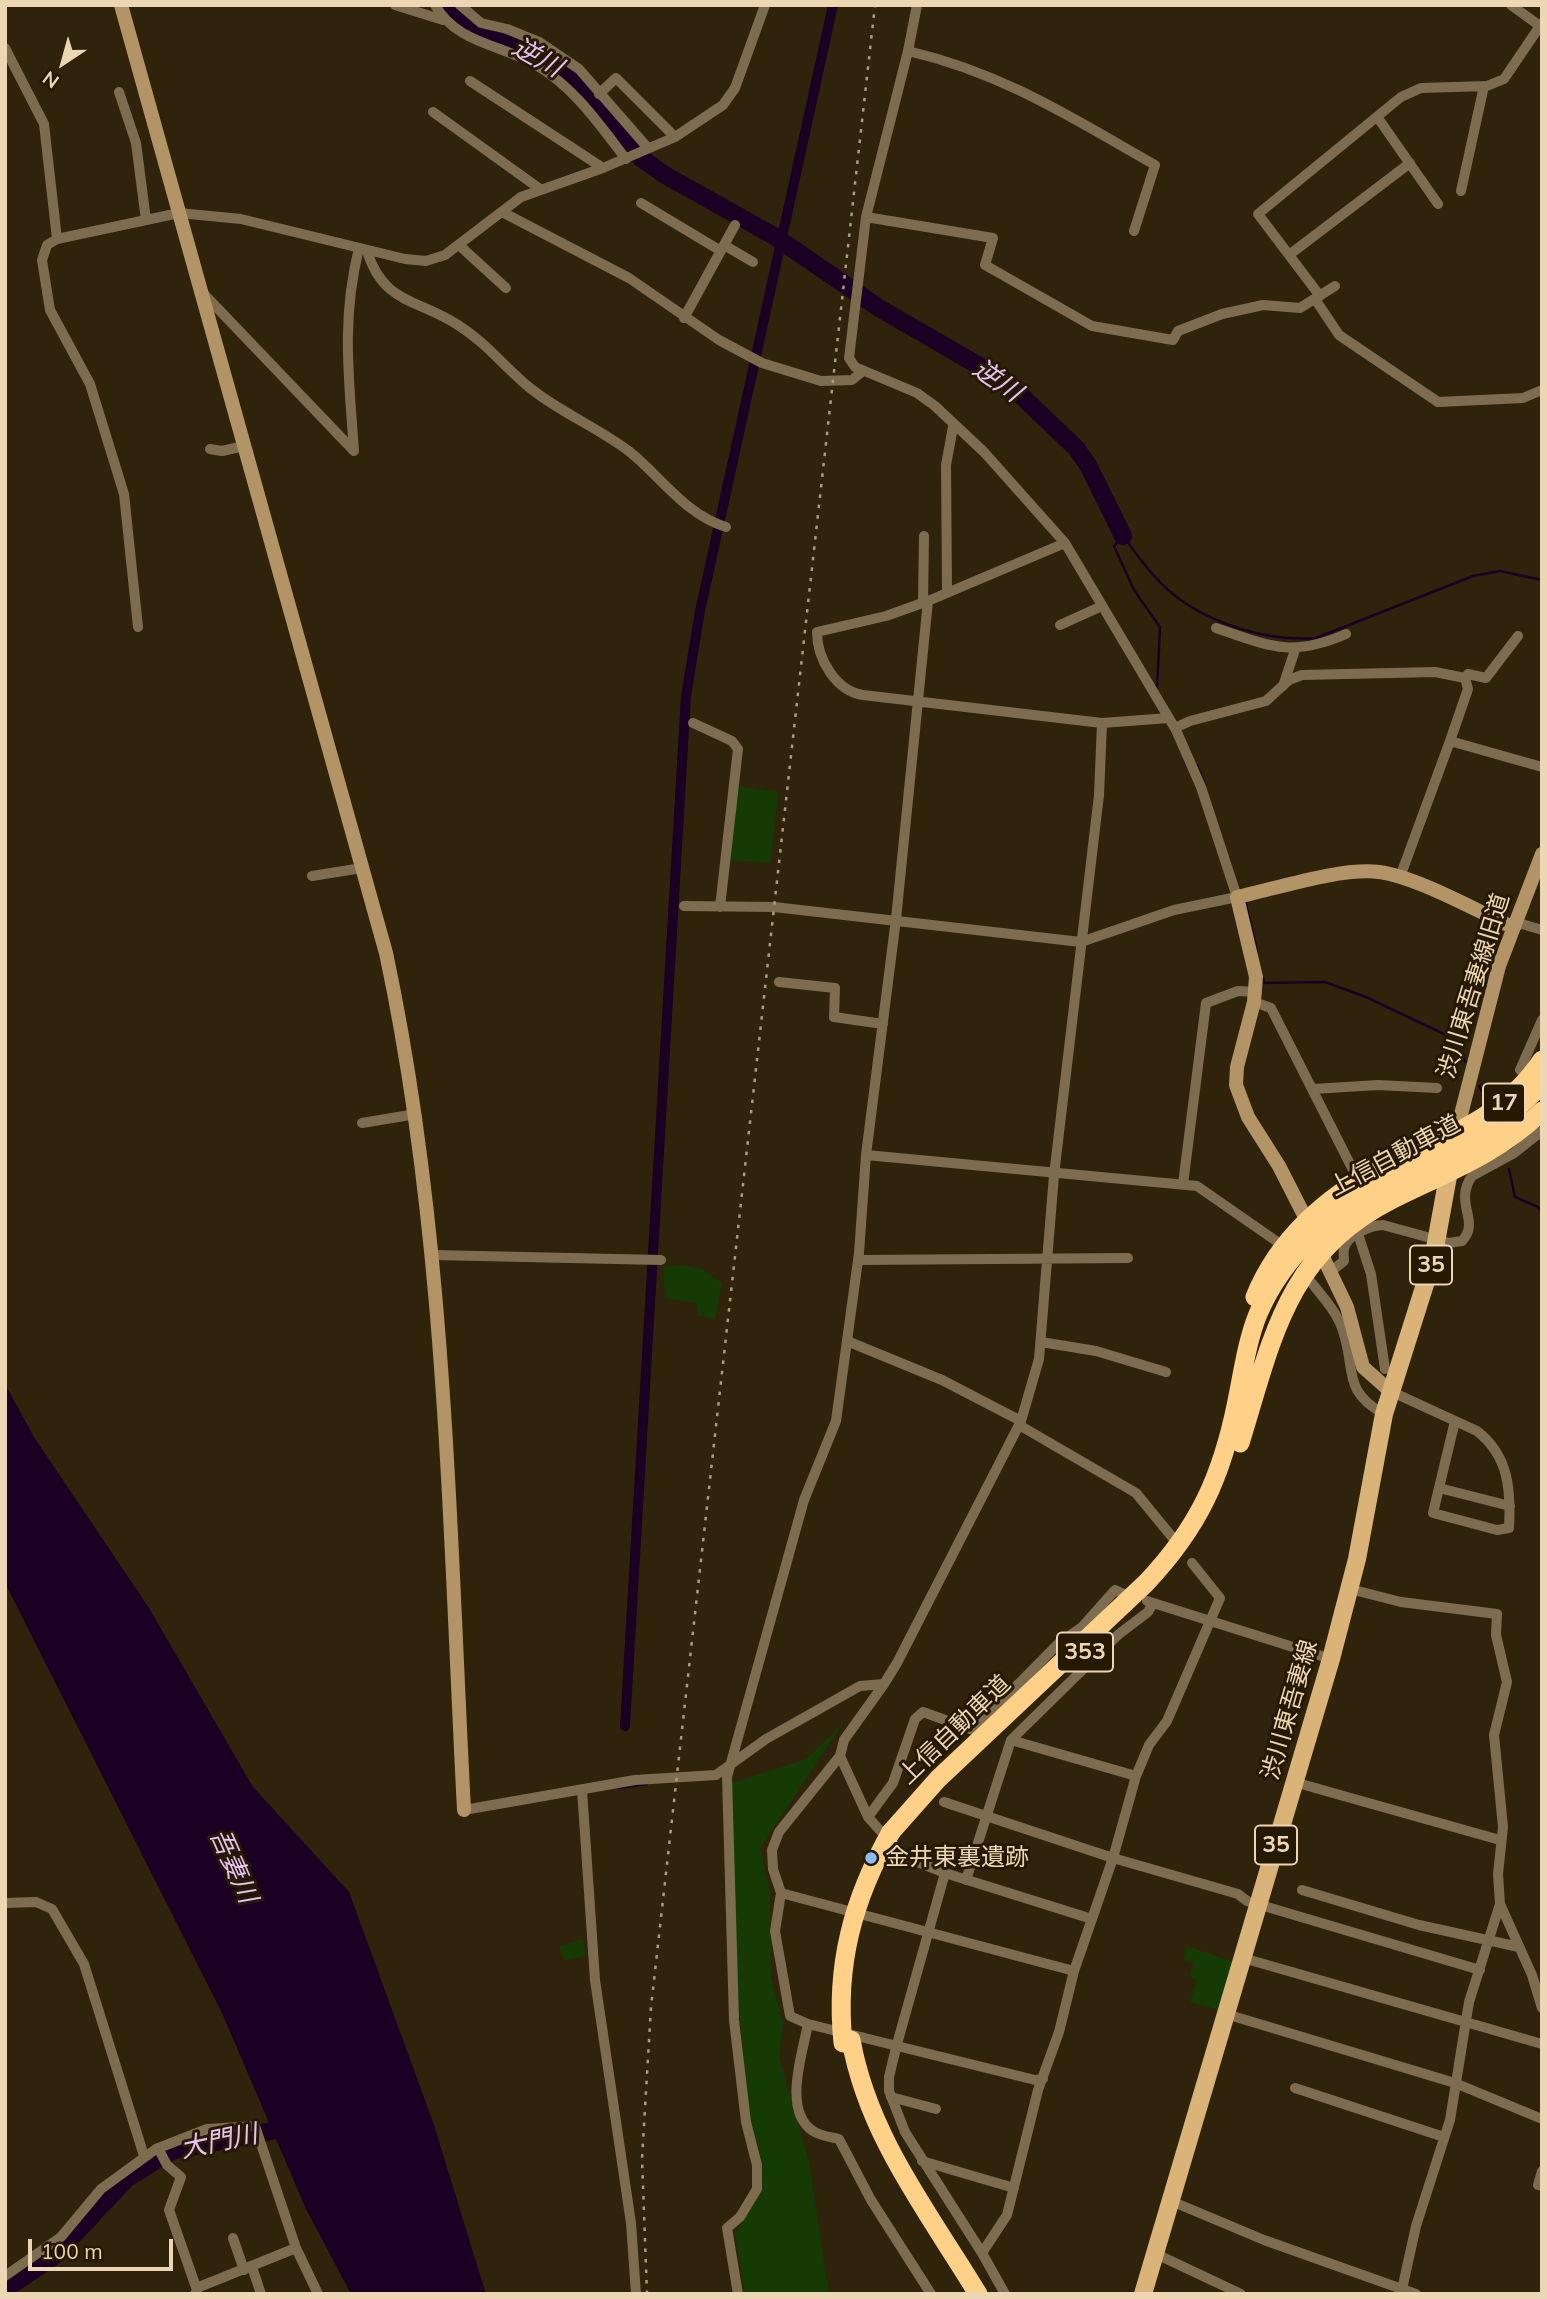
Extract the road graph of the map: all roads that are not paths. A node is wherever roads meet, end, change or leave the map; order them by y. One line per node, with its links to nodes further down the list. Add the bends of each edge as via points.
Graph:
1 (121, 5): 28 (street)
2 (396, 5): 8 (street)
3 (435, 5): 8 (street)
4 (460, 5): 15 (street, via 481,23 538,42 579,69)
5 (765, 5): 18 (street, via 735,88 723,105)
6 (917, 5): 11 (street)
7 (1511, 5): 9 (street)
8 (443, 20): 20 (street, via 465,36 535,64 579,99)
9 (1541, 24): 13 (street, via 1504,79)
10 (5, 48): 33 (street, via 44,124)
11 (908, 51): 29 (street); 32 (street, via 996,78 1155,165)
12 (470, 80): 22 (street)
13 (1484, 86): 17 (street, via 1421,88); 24 (street)
14 (119, 92): 30 (street, via 135,143)
15 (599, 93): 18 (street, via 616,78); 19 (street)
16 (433, 112): 23 (street)
17 (1378, 118): 21 (street); 37 (street, via 1258,214)
18 (675, 137): 19 (street)
19 (646, 148): 20 (street)
20 (629, 157): 22 (street)
21 (1410, 163): 26 (street); 37 (street)
22 (603, 168): 23 (street)
23 (540, 189): 27 (street)
24 (1461, 191)
25 (641, 203): 35 (street)
26 (1438, 204)
27 (502, 212): 34 (street); 43 (street, via 629,278)
28 (179, 213): 30 (street); 36 (street, via 241,219); 41 (street)
29 (866, 217): 42 (street, via 993,238 985,265 1092,326 1116,331 1173,341 1178,331 1222,314 1263,305 1300,308); 44 (street, via 849,358)
30 (146, 220): 33 (street)
31 (735, 225): 35 (street)
32 (1134, 230)
33 (57, 239): 56 (street, via 43,251 45,288 55,320 90,384 124,494)
34 (460, 246): 36 (street, via 426,261); 40 (street)
35 (722, 248): 38 (street); 43 (street)
36 (363, 249): 41 (street, via 350,285 345,333 354,451); 49 (street, via 389,291 480,339 530,388 629,452 688,506)
37 (1289, 255): 42 (street)
38 (753, 261)
39 (1335, 286): 42 (street)
40 (506, 288)
41 (199, 289): 47 (street)
42 (1317, 297): 45 (street, via 1339,335 1438,402 1523,398)
43 (684, 318): 44 (street, via 762,363 821,381 852,380)
44 (863, 371): 46 (street, via 917,393)
45 (1542, 390)
46 (953, 427): 51 (street, via 984,452); 52 (street, via 946,464)
47 (244, 446): 48 (street); 70 (street)
48 (210, 449)
49 (721, 525)
50 (924, 536): 53 (street)
51 (1065, 543): 52 (street); 54 (street)
52 (947, 591): 53 (street)
53 (925, 602): 63 (street); 63 (street, via 817,632 824,662 845,690)
54 (1102, 606): 55 (street); 66 (street)
55 (1060, 625)
56 (138, 627)
57 (1216, 628): 60 (street)
58 (1346, 634): 60 (street)
59 (1518, 636): 61 (street, via 1486,678 1468,674)
60 (1295, 650): 62 (street)
61 (1465, 678): 62 (street, via 1435,672 1302,675); 67 (street, via 1468,690)
62 (1283, 686): 66 (street, via 1266,701)
63 (919, 703): 65 (street); 76 (street)
64 (693, 723): 75 (street, via 732,741 738,749)
65 (1102, 723): 66 (street); 79 (street, via 1099,795)
66 (1176, 724): 73 (street)
67 (1450, 741): 68 (street); 72 (street)
68 (1542, 767)
69 (1542, 854): 77 (street, 渋川東吾妻線旧道)
70 (362, 868): 71 (street); 92 (street, via 386,953)
71 (312, 876)
72 (1400, 877): 73 (street, via 1348,873); 77 (street)
73 (1241, 896): 79 (street, via 1174,910); 81 (street)
74 (684, 906): 75 (street)
75 (720, 907): 76 (street, via 774,907)
76 (896, 919): 79 (street); 85 (street)
77 (1512, 927): 78 (street, via 1522,924); 96 (street, 渋川東吾妻線旧道)
78 (1542, 930)
79 (1081, 942): 100 (street)
80 (779, 982): 83 (street, via 835,988)
81 (1255, 997): 90 (street, via 1271,1008); 101 (street, via 1238,991 1206,1003); 102 (street, via 1237,1067 1239,1097)
82 (822, 1015): 83 (street)
83 (834, 1017): 85 (street)
84 (1542, 1020): 87 (street)
85 (883, 1024): 97 (street)
86 (1542, 1060): 96 (highway, 17, via 1504,1103)
87 (1520, 1070)
88 (1542, 1085): 95 (highway, 上信自動車道 / 17)
89 (1437, 1088): 90 (street)
90 (1313, 1089): 98 (street)
91 (1542, 1111): 99 (highway, 17, via 1497,1148)
92 (416, 1114): 93 (street); 106 (street)
93 (362, 1123)
94 (1542, 1131): 104 (street, via 1472,1176 1463,1200 1469,1233 1457,1244)
95 (1491, 1132): 121 (highway, 上信自動車道 / 353, bridge, via 1350,1205 1304,1246 1265,1323)
96 (1456, 1134): 99 (main road, 渋川東吾妻線 / 35); 121 (highway, 353, via 1344,1191 1301,1227 1279,1253 1261,1283 1248,1319)
97 (866, 1155): 100 (street); 110 (street)
98 (1352, 1168)
99 (1449, 1174): 104 (main road, 渋川東吾妻線 / 35); 121 (highway, 353, via 1362,1217 1318,1255 1280,1315)
100 (1054, 1175): 101 (street); 109 (street)
101 (1183, 1184): 105 (street, via 1210,1194)
102 (1304, 1215)
103 (1358, 1234): 104 (street, via 1372,1225 1383,1225); 111 (street, via 1347,1243 1342,1264); 115 (street, via 1371,1273)
104 (1437, 1240): 117 (main road, 渋川東吾妻線 / 35)
105 (1279, 1243)
106 (433, 1255): 108 (street); 138 (street)
107 (1128, 1258): 109 (street)
108 (661, 1259)
109 (1046, 1259): 110 (street); 114 (street)
110 (859, 1260): 113 (street)
111 (1327, 1265): 117 (street, via 1347,1307 1363,1367)
112 (1307, 1277): 118 (street, via 1332,1308 1343,1331 1354,1388 1369,1406)
113 (847, 1341): 120 (street, via 943,1380); 133 (street, via 836,1421 804,1500)
114 (1041, 1342): 116 (street, via 1096,1351); 120 (street)
115 (1385, 1369)
116 (1166, 1372)
117 (1390, 1391): 118 (main road, 渋川東吾妻線 / 35); 119 (street)
118 (1384, 1414): 126 (main road, 渋川東吾妻線 / 35)
119 (1455, 1421): 122 (street); 123 (street, via 1477,1431 1497,1452 1507,1473)
120 (1020, 1423): 124 (street, via 1136,1493); 130 (street)
121 (1234, 1443): 161 (highway, 上信自動車道 / 353, via 1219,1499 1179,1559 895,1835 858,1927)
122 (1439, 1488): 123 (street); 123 (street, via 1433,1513 1484,1527 1509,1528)
123 (1510, 1506)
124 (1177, 1544)
125 (1192, 1563): 128 (street, via 1220,1598)
126 (1350, 1589): 129 (main road, 渋川東吾妻線 / 35); 141 (street, via 1401,1602 1497,1614 1496,1635 1507,1682 1494,1735 1502,1794)
127 (1126, 1595): 139 (street, via 1115,1590 973,1730 923,1712 915,1719 892,1783)
128 (1212, 1621): 129 (street); 131 (street, via 1149,1602 1148,1612 1119,1634); 134 (street, via 1167,1721 1149,1745)
129 (1331, 1659): 135 (main road, 渋川東吾妻線 / 35)
130 (884, 1684): 132 (street, via 844,1740); 133 (street, via 860,1686 766,1739)
131 (1012, 1740): 134 (street); 140 (street)
132 (840, 1756): 139 (street); 146 (street, via 774,1841 773,1869)
133 (730, 1767): 136 (street, via 708,1777 635,1780); 189 (street, via 734,2020 746,2122 757,2165 757,2189 740,2217 727,2228)
134 (1136, 1776): 142 (street)
135 (1294, 1782): 141 (street); 149 (main road, 渋川東吾妻線 / 35)
136 (582, 1790): 138 (street); 188 (street, via 595,1980 631,2223)
137 (944, 1802): 140 (street)
138 (464, 1810)
139 (868, 1816): 143 (street, via 908,1858)
140 (988, 1816): 142 (street); 144 (street)
141 (1500, 1840): 148 (street)
142 (1113, 1858): 149 (street); 150 (street)
143 (945, 1873): 144 (street); 151 (street)
144 (966, 1880): 150 (street)
145 (1302, 1890): 152 (street, via 1419,1925)
146 (781, 1893): 151 (street); 159 (street, via 775,1931 785,2003 790,2016)
147 (5, 1903): 172 (street, via 36,1902 51,1909 84,1964)
148 (1500, 1903): 152 (street); 153 (street)
149 (1258, 1904): 154 (main road, 渋川東吾妻線 / 35); 155 (street)
150 (1092, 1919): 156 (street)
151 (928, 1933): 156 (street); 162 (street)
152 (1490, 1940): 153 (street); 155 (street)
153 (1519, 1947): 157 (street)
154 (1243, 1958): 158 (main road, 渋川東吾妻線 / 35); 160 (street)
155 (1480, 1970): 160 (street)
156 (1074, 1971): 164 (street)
157 (1542, 2008)
158 (1226, 2014): 165 (street); 177 (main road, 渋川東吾妻線 / 35)
159 (808, 2024): 162 (street); 190 (street, via 796,2095 800,2116 812,2130 839,2140)
160 (1464, 2024): 163 (street); 165 (street)
161 (848, 2041): 191 (highway, 上信自動車道 / 353, via 854,2088 882,2152); 192 (highway, 上信自動車道 / 353, via 883,2136)
162 (897, 2043): 164 (street, via 983,2068); 167 (street, via 889,2077)
163 (1542, 2044)
164 (1043, 2079): 176 (street)
165 (1455, 2083): 169 (street); 170 (street)
166 (1295, 2088): 170 (street)
167 (891, 2097): 168 (street); 173 (street)
168 (936, 2109)
169 (1542, 2119)
170 (1444, 2137): 184 (street, via 1416,2226)
171 (159, 2148): 172 (street); 179 (street, via 207,2129 255,2126); 185 (street, via 167,2165 181,2177 169,2210)
172 (144, 2156): 183 (street, via 101,2189 61,2237)
173 (922, 2161): 176 (street); 180 (street)
174 (1542, 2171): 175 (street, via 1538,2185)
175 (1542, 2186)
176 (1014, 2188): 180 (street, via 1007,2215)
177 (1171, 2201): 181 (main road, 渋川東吾妻線 / 35); 184 (street)
178 (233, 2238): 182 (street)
179 (296, 2249): 182 (street); 187 (street)
180 (982, 2253): 193 (street)
181 (1154, 2253): 194 (main road, 渋川東吾妻線 / 35); 195 (street)
182 (248, 2268): 185 (street); 186 (street)
183 (5, 2276)
184 (1402, 2291): 196 (street)
185 (196, 2292)
186 (261, 2294)
187 (318, 2294)
188 (636, 2294)
189 (738, 2294)
190 (931, 2294)
191 (968, 2294)
192 (978, 2294)
193 (1005, 2294)
194 (1143, 2294)
195 (1241, 2294)
196 (1416, 2294)

